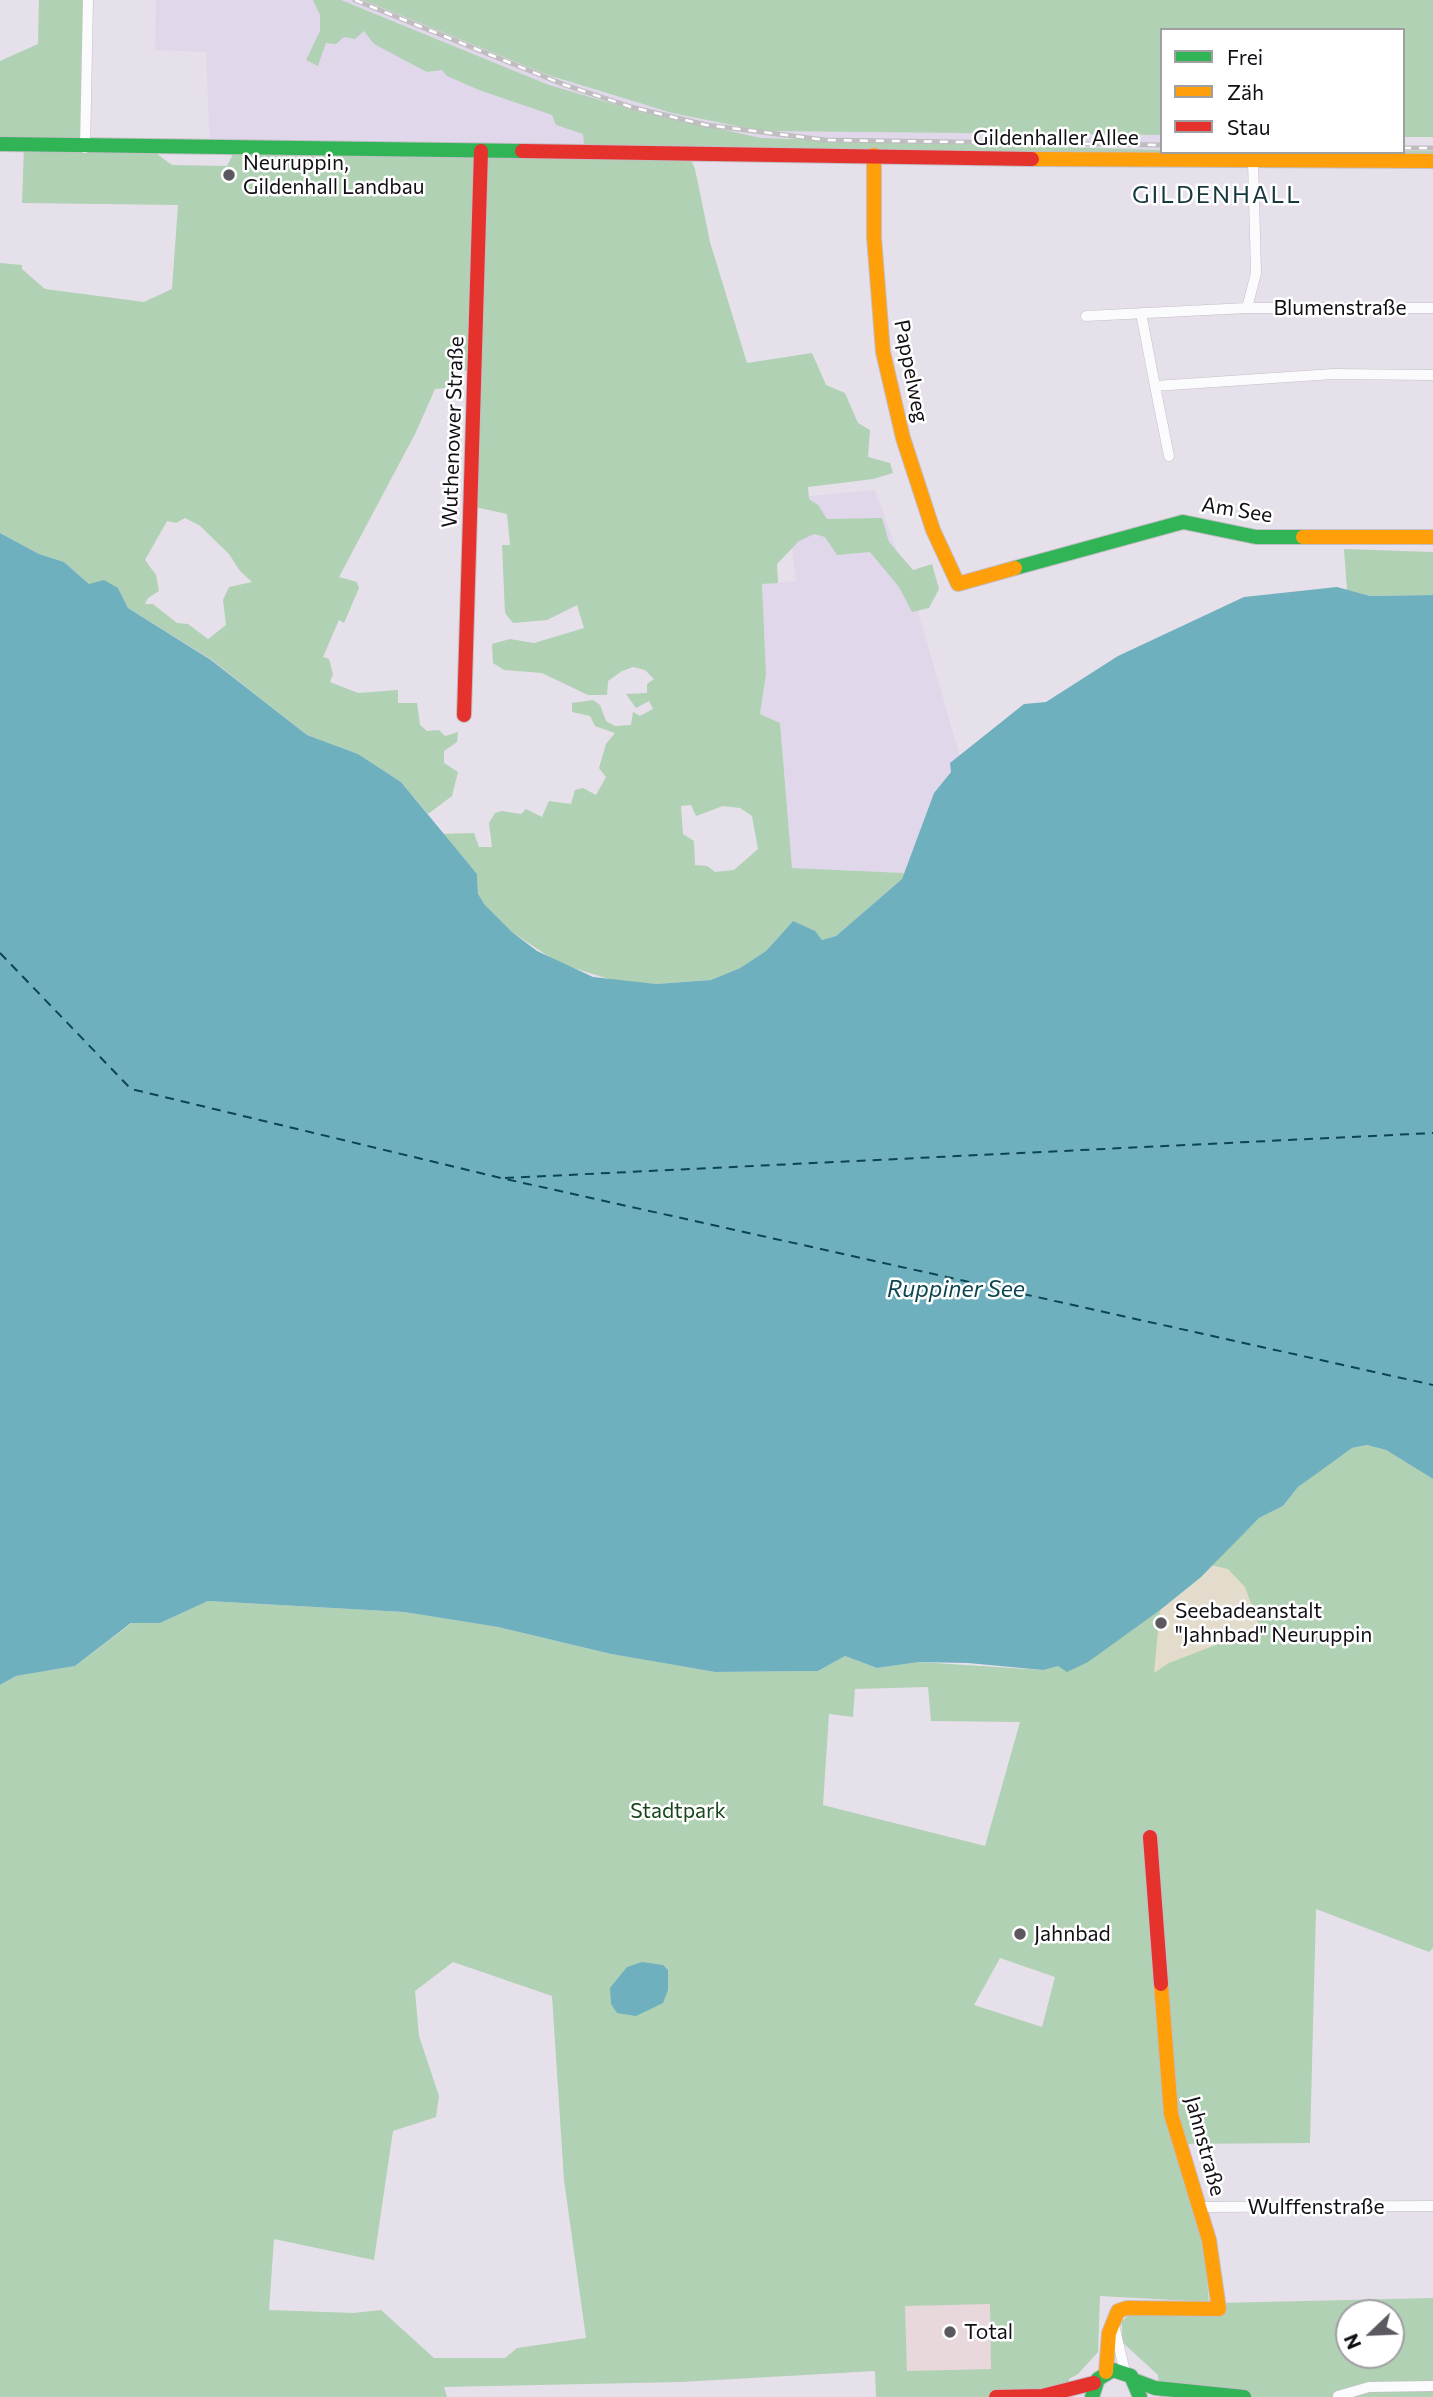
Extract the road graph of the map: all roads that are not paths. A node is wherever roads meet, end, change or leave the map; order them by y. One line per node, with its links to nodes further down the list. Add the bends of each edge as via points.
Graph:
1 (88, 0): 3 (street)
2 (0, 144): 3 (street)
3 (85, 148): 4 (street)
4 (481, 151): 5 (street, Gildenhaller Allee); 17 (street, Wuthenower Straße)
5 (874, 155): 6 (street, Gildenhaller Allee); 16 (street, Pappelweg, via 874,237 883,352 916,478)
6 (1253, 161): 7 (street, Gildenhaller Allee); 8 (street, Blumenstraße, via 1256,273)
7 (1433, 161)
8 (1247, 308): 9 (street, Blumenstraße); 10 (street, Blumenstraße)
9 (1433, 308)
10 (1141, 313): 11 (street, Blumenstraße); 13 (street)
11 (1086, 316)
12 (1433, 375): 13 (street, via 1333,374)
13 (1155, 386): 14 (street)
14 (1169, 456)
15 (1433, 537): 16 (street, Am See, via 1256,537 1183,522)
16 (958, 584)
17 (464, 715)
18 (1150, 1837): 19 (street, Jahnstraße, via 1171,2114)
19 (1199, 2207): 20 (street, Wulffenstraße); 21 (street, Jahnstraße, via 1219,2309 1127,2308 1118,2311)
20 (1433, 2207)
21 (1113, 2321): 22 (street); 23 (street)
22 (1106, 2372): 23 (street); 25 (street)
23 (1131, 2376): 26 (street, via 1145,2386); 30 (street)
24 (1433, 2385): 28 (street, via 1369,2387)
25 (1093, 2390): 27 (street)
26 (1190, 2392): 31 (street); 32 (street)
27 (1044, 2396): 29 (street)
28 (1338, 2396)
29 (996, 2397)
30 (1140, 2397)
31 (1169, 2397)
32 (1244, 2397)

